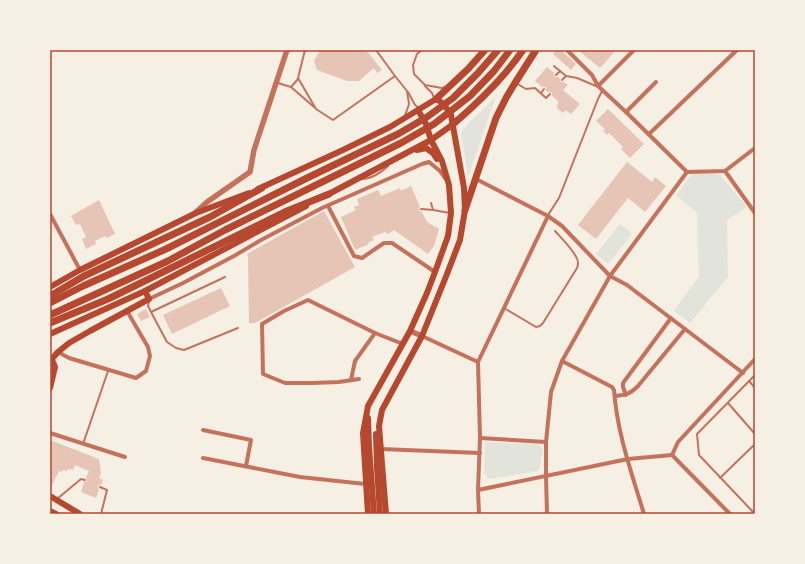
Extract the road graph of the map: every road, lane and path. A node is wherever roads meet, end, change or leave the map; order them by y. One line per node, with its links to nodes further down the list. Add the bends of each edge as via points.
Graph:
1 (287, 50): 21 (street)
2 (305, 50): 19 (lane)
3 (376, 50): 17 (lane)
4 (422, 50): 24 (lane, via 417,54 413,65 414,74)
5 (485, 50): 14 (highway)
6 (498, 50): 70 (highway, via 453,98 398,134)
7 (510, 50): 74 (highway, via 494,72 470,96 434,124 168,261)
8 (523, 50): 29 (highway)
9 (536, 50): 23 (highway)
10 (567, 50): 26 (street, via 592,75)
11 (634, 50): 26 (street)
12 (736, 50): 40 (street)
13 (554, 66): 15 (lane)
14 (468, 69): 25 (highway); 29 (highway, via 468,79 474,88 479,91)
15 (560, 71): 16 (lane); 18 (lane)
16 (556, 75)
17 (395, 76): 30 (lane); 35 (lane, via 333,120)
18 (566, 76): 20 (lane); 26 (lane)
19 (298, 78): 27 (lane); 35 (lane)
20 (562, 80)
21 (277, 82): 27 (lane); 56 (street, via 254,150 250,172 207,202)
22 (656, 82): 37 (street)
23 (515, 83): 32 (lane, via 526,89 535,88); 47 (highway, via 496,118)
24 (425, 85): 25 (lane, via 442,88); 34 (lane)
25 (450, 86): 34 (highway)
26 (598, 86): 31 (street)
27 (291, 87): 35 (lane)
28 (544, 89): 32 (lane)
29 (491, 90): 38 (highway)
30 (408, 91): 36 (lane); 39 (lane, via 407,110 402,120)
31 (603, 91): 37 (street); 60 (lane)
32 (541, 93): 33 (lane, via 546,98)
33 (550, 94)
34 (435, 99): 36 (main road); 38 (main road, via 448,109)
35 (316, 109)
36 (419, 109): 39 (main road); 41 (main road)
37 (626, 112): 40 (street)
38 (452, 125): 41 (main road); 55 (main road, via 464,188)
39 (390, 127): 49 (main road)
40 (649, 134): 46 (street)
41 (431, 140): 43 (main road); 44 (main road)
42 (755, 148): 45 (street)
43 (411, 150): 44 (main road, via 426,148); 50 (main road)
44 (444, 167): 48 (main road)
45 (725, 171): 46 (street); 57 (street)
46 (687, 172): 64 (street)
47 (476, 178): 55 (highway); 60 (street)
48 (449, 185): 52 (street, via 440,171 429,162); 59 (main road)
49 (262, 188): 56 (main road); 68 (highway, via 210,217 84,276)
50 (329, 194): 67 (main road); 76 (highway, via 108,299)
51 (431, 203): 54 (lane)
52 (328, 206): 63 (street, via 354,256 362,258 384,243 392,243); 69 (street)
53 (421, 209): 54 (lane)
54 (433, 210): 59 (lane)
55 (465, 210): 82 (main road, via 460,240)
56 (196, 213): 62 (main road)
57 (755, 213)
58 (50, 214): 62 (street)
59 (451, 214): 63 (main road, via 448,236)
60 (548, 216): 64 (street, via 562,226); 71 (street)
61 (554, 232): 71 (lane, via 575,254 578,263 543,323 536,327)
62 (80, 270): 66 (main road)
63 (435, 272): 79 (main road)
64 (610, 276): 75 (street, via 628,285); 87 (street)
65 (225, 277): 73 (lane)
66 (50, 287)
67 (145, 291): 69 (main road); 81 (main road)
68 (50, 296)
69 (149, 299): 72 (main road); 73 (lane, via 148,306)
70 (50, 303)
71 (504, 308): 88 (street)
72 (127, 311): 84 (main road, via 74,340); 89 (street, via 148,347 150,356 146,371 136,378)
73 (151, 312): 77 (lane, via 167,342 184,350)
74 (50, 315)
75 (671, 318): 78 (street); 98 (street, via 623,383)
76 (50, 323)
77 (238, 328)
78 (685, 329): 90 (street); 98 (street, via 638,386)
79 (410, 330): 82 (street); 83 (main road)
80 (375, 333): 83 (street); 94 (street, via 355,362); 94 (street, via 308,300 262,324 263,374 285,383 312,384)
81 (50, 334)
82 (422, 336): 88 (street); 102 (main road)
83 (403, 344): 101 (main road)
84 (58, 352): 86 (main road); 89 (street)
85 (755, 359): 90 (street)
86 (51, 360): 91 (main road, via 55,367)
87 (562, 361): 99 (street, via 612,386); 107 (street, via 551,392)
88 (478, 362): 106 (street)
89 (108, 370): 108 (lane)
90 (743, 372): 112 (street, via 678,442)
91 (52, 375): 96 (main road)
92 (755, 375): 95 (lane)
93 (359, 379): 94 (street)
94 (351, 380)
95 (749, 381): 97 (lane); 100 (lane)
96 (50, 388)
97 (755, 388)
98 (626, 395): 99 (street)
99 (615, 396): 115 (street, via 618,422)
100 (728, 403): 105 (lane); 118 (lane, via 697,434 699,455)
101 (368, 406): 120 (main road, via 363,433); 130 (main road)
102 (382, 410): 110 (main road, via 379,426); 131 (main road, via 376,426)
103 (203, 430): 116 (street, via 251,440)
104 (50, 432): 108 (street)
105 (755, 434)
106 (480, 438): 107 (street); 111 (street)
107 (546, 442): 117 (street)
108 (83, 444): 113 (street)
109 (755, 444): 118 (lane)
110 (381, 449): 111 (street); 132 (main road)
111 (480, 453): 122 (street)
112 (672, 455): 115 (street); 136 (street)
113 (125, 457)
114 (203, 458): 116 (street)
115 (628, 459): 117 (street); 135 (street)
116 (246, 466): 120 (street, via 300,477)
117 (546, 476): 122 (street); 134 (street)
118 (720, 478): 137 (lane)
119 (85, 480): 124 (lane, via 81,479)
120 (365, 484): 129 (main road)
121 (100, 487): 128 (lane, via 107,490)
122 (478, 490): 133 (street)
123 (50, 496): 124 (main road)
124 (56, 500): 127 (main road)
125 (50, 511): 126 (main road)
126 (56, 514)
127 (80, 514)
128 (101, 514)
129 (368, 514)
130 (374, 514)
131 (380, 514)
132 (386, 514)
133 (479, 514)
134 (547, 514)
135 (644, 514)
136 (730, 514)
137 (755, 514)

